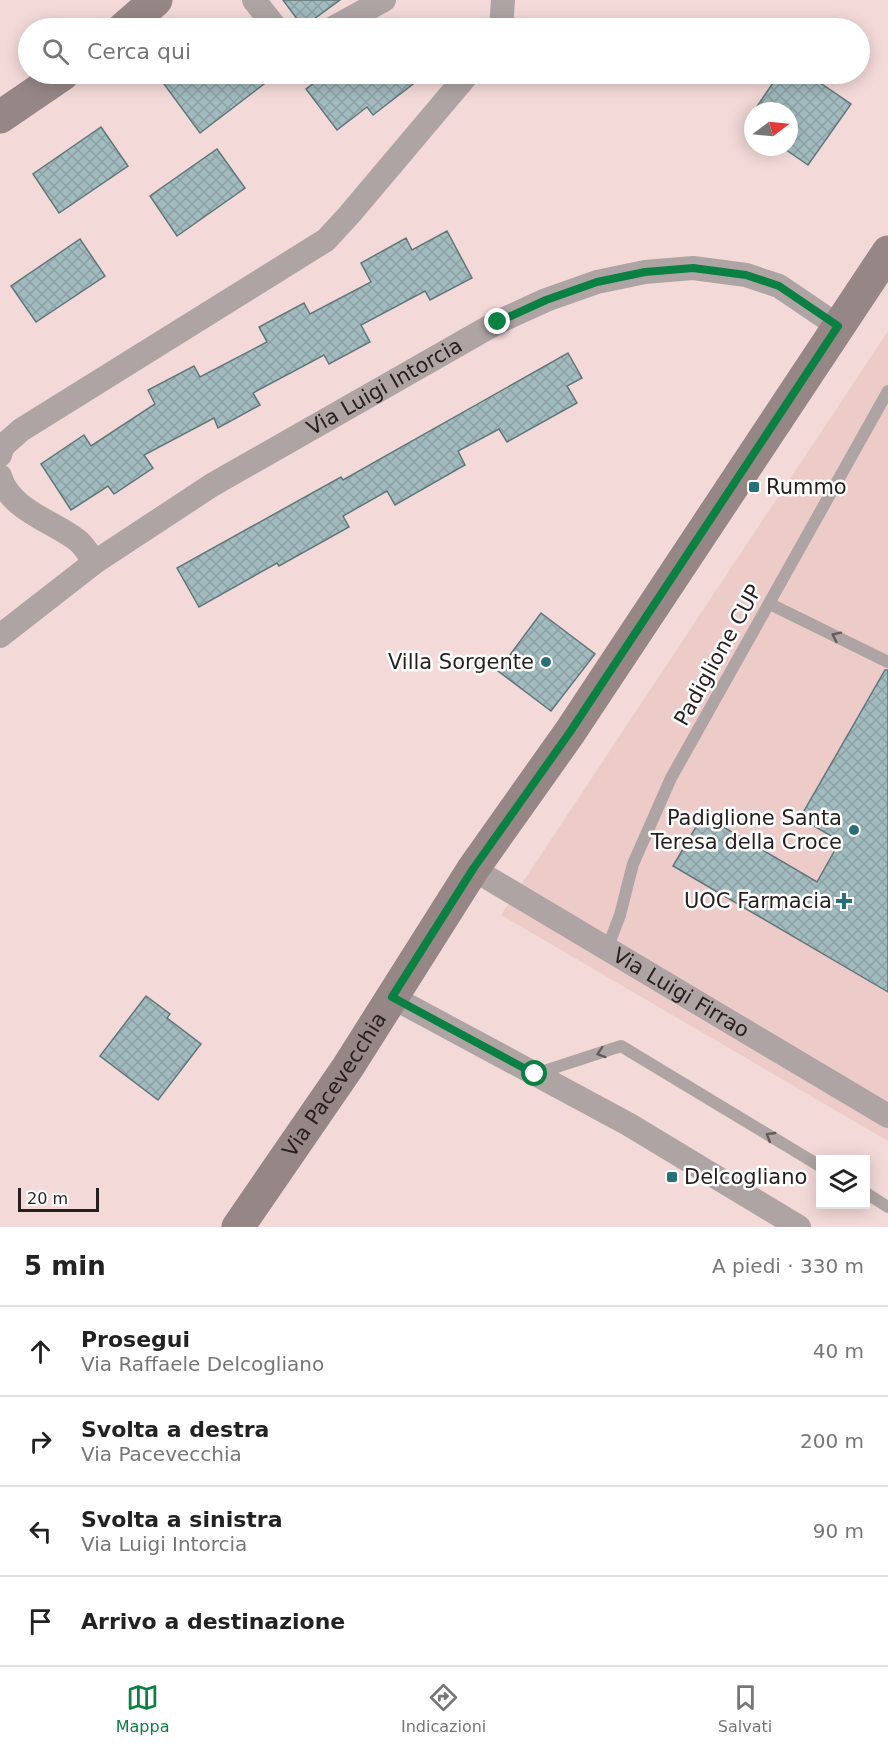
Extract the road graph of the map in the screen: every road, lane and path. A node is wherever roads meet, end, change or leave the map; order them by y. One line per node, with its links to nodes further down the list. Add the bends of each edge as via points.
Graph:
1 (254, 0): 4 (street)
2 (384, 0): 5 (street)
3 (503, 0): 6 (street)
4 (268, 18)
5 (351, 18)
6 (502, 18)
7 (48, 84): 9 (street)
8 (460, 84): 13 (street, via 326,240 21,430)
9 (1, 114)
10 (888, 252): 11 (street, Via Pacevecchia)
11 (838, 326): 15 (street, Via Luigi Intorcia, via 779,286 746,275 693,268 597,282 498,322 212,485); 19 (street, Via Pacevecchia, via 570,732)
12 (888, 391): 16 (lane, Padiglione CUP)
13 (0, 455)
14 (0, 476): 15 (street, via 19,505 80,542)
15 (95, 562): 17 (street, Via Luigi Intorcia)
16 (770, 603): 18 (lane, one-way to 16); 20 (lane, Padiglione CUP, via 671,778 633,864)
17 (0, 636)
18 (888, 662)
19 (473, 869): 20 (street, Via Luigi Firrao); 21 (street, Via Pacevecchia)
20 (607, 949): 23 (street, Via Luigi Firrao)
21 (392, 997): 22 (street); 27 (street, Via Pacevecchia)
22 (535, 1074): 24 (lane, one-way to 22, via 621,1046); 28 (street, via 628,1124)
23 (888, 1116)
24 (816, 1164)
25 (870, 1196): 26 (lane)
26 (888, 1207)
27 (238, 1227)
28 (800, 1227)

